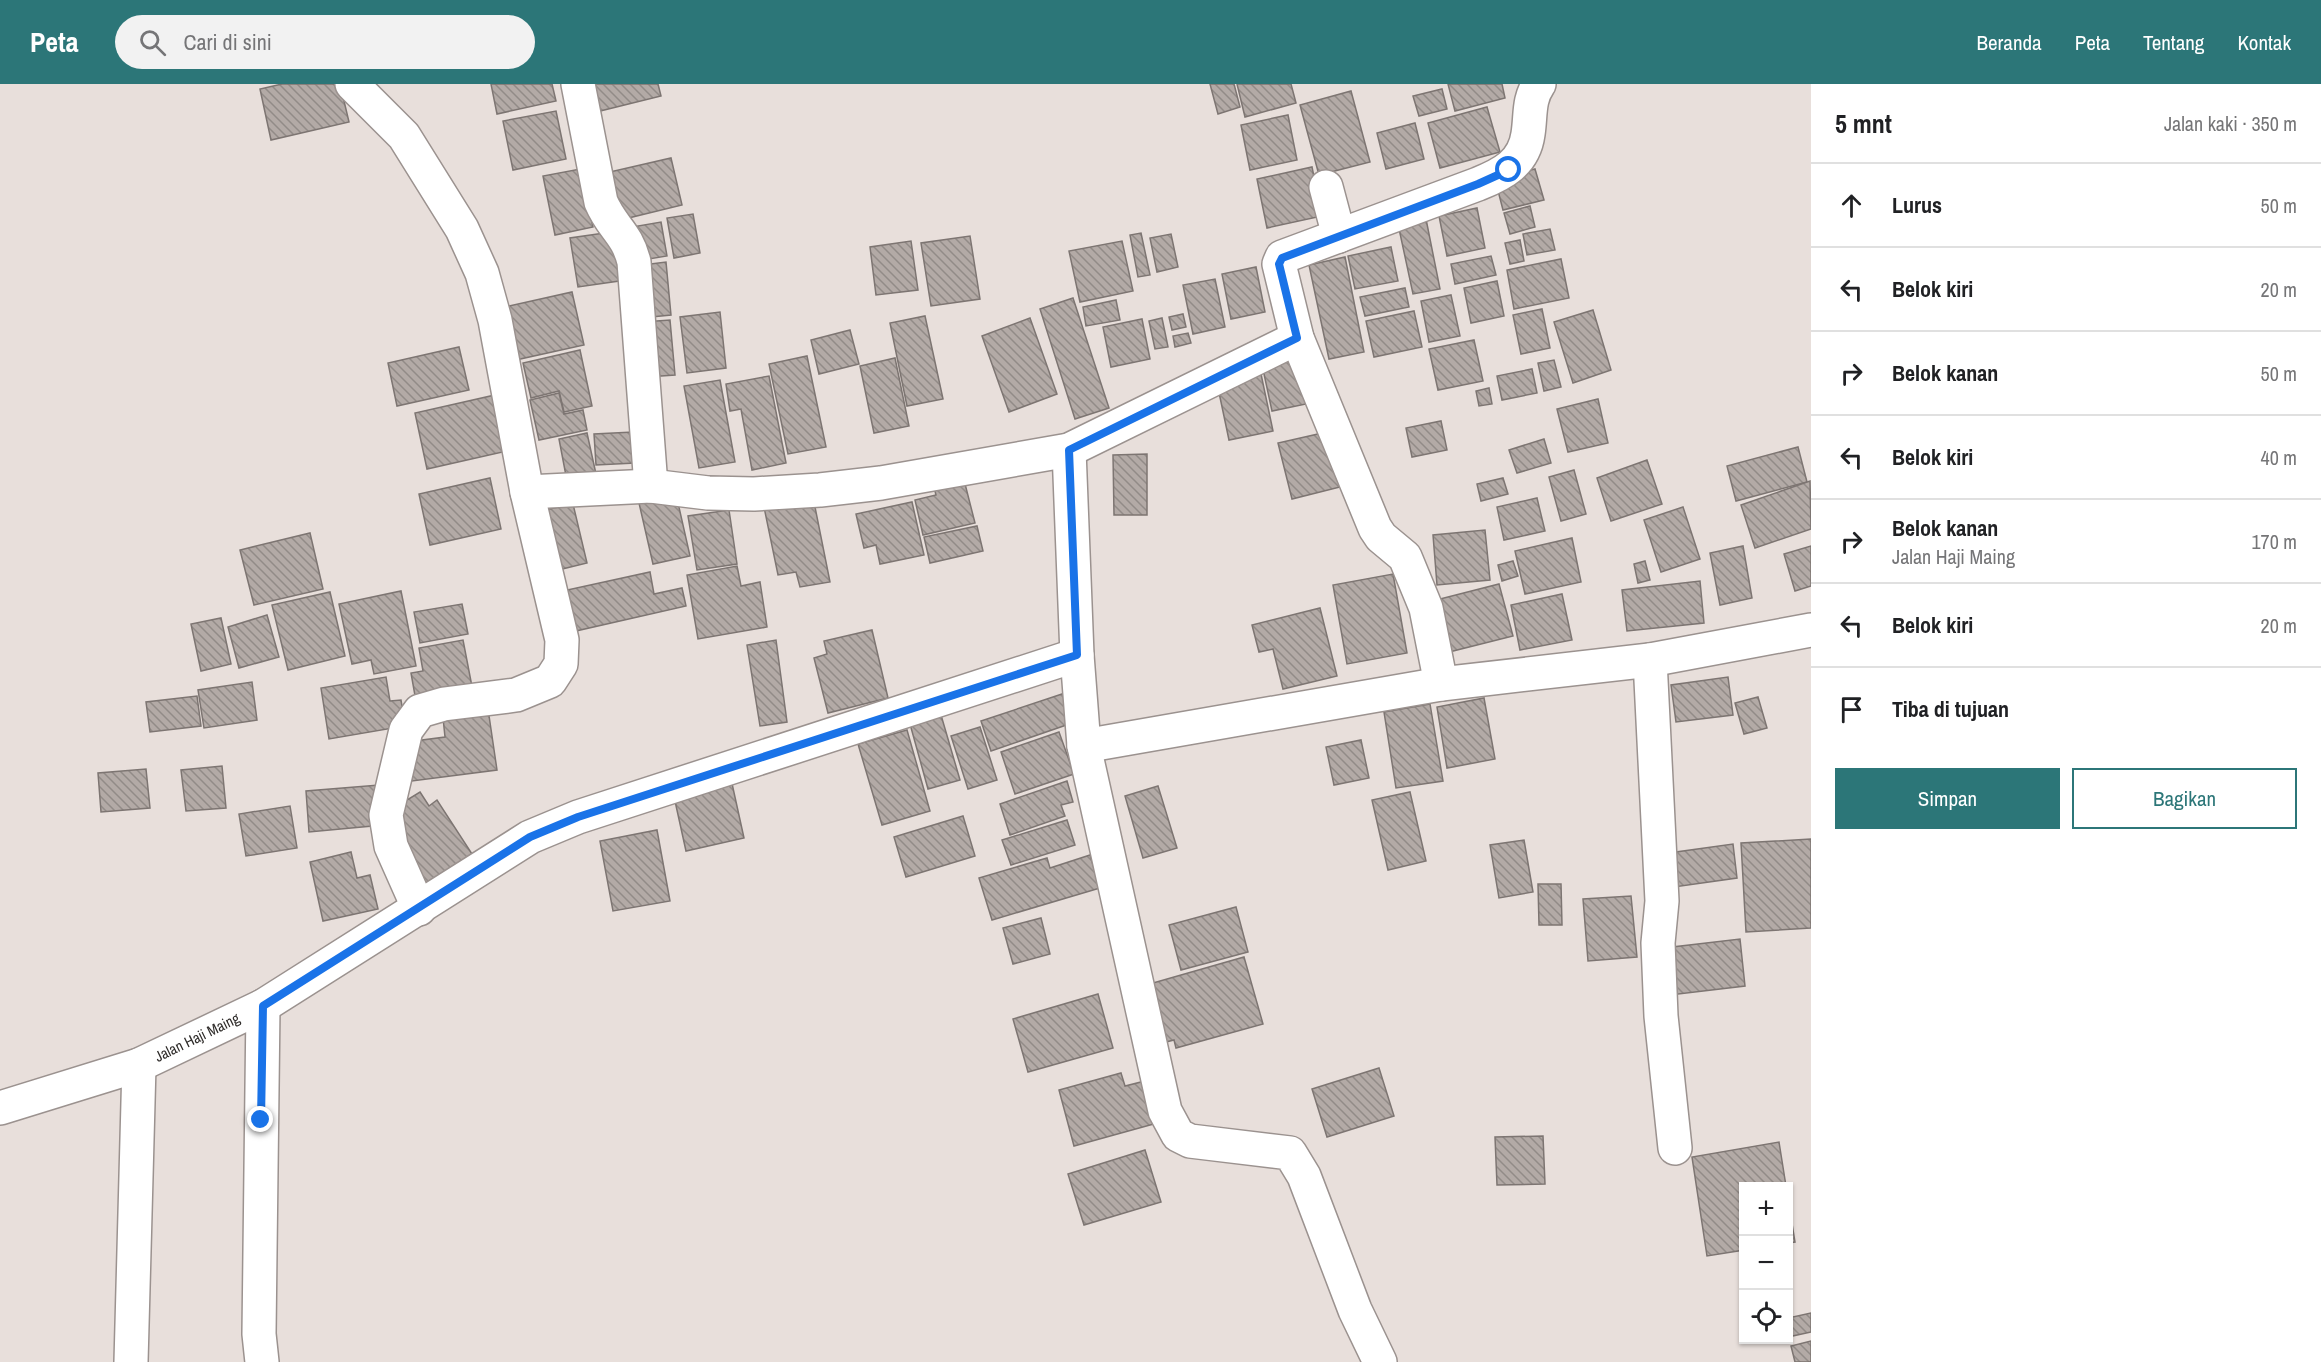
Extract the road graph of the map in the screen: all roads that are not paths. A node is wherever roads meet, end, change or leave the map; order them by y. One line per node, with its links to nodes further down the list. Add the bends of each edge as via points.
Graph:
1 (352, 84): 9 (street, via 404,136 462,229 482,273 495,320)
2 (578, 84): 8 (street, via 601,202 608,219 627,239 634,262)
3 (1539, 84): 5 (street, via 1529,110 1528,135 1518,160 1509,170)
4 (1326, 187): 5 (street)
5 (1339, 236): 6 (street, via 1280,261)
6 (1297, 338): 7 (street); 13 (street, via 1375,528 1405,557 1426,608)
7 (1069, 450): 8 (street, via 820,490 754,494); 11 (street)
8 (651, 486): 9 (street)
9 (527, 492): 15 (street, via 562,640 561,664 550,681 533,690 420,711 406,730 387,815 391,846)
10 (1811, 630): 12 (street)
11 (1077, 655): 14 (street); 15 (street, Jalan Haji Maing, via 578,817 530,837)
12 (1650, 660): 13 (street); 19 (street, via 1662,900 1658,943 1661,1016)
13 (1441, 684): 14 (street)
14 (1084, 746): 22 (street, via 1169,1121 1178,1135 1190,1141 1290,1153 1304,1176 1355,1310)
15 (419, 909): 16 (street, Jalan Haji Maing)
16 (263, 1006): 17 (street, Jalan Haji Maing); 21 (street, via 259,1334)
17 (138, 1065): 18 (street, Jalan Haji Maing); 20 (street)
18 (0, 1108)
19 (1675, 1148)
20 (131, 1362)
21 (262, 1362)
22 (1380, 1362)

